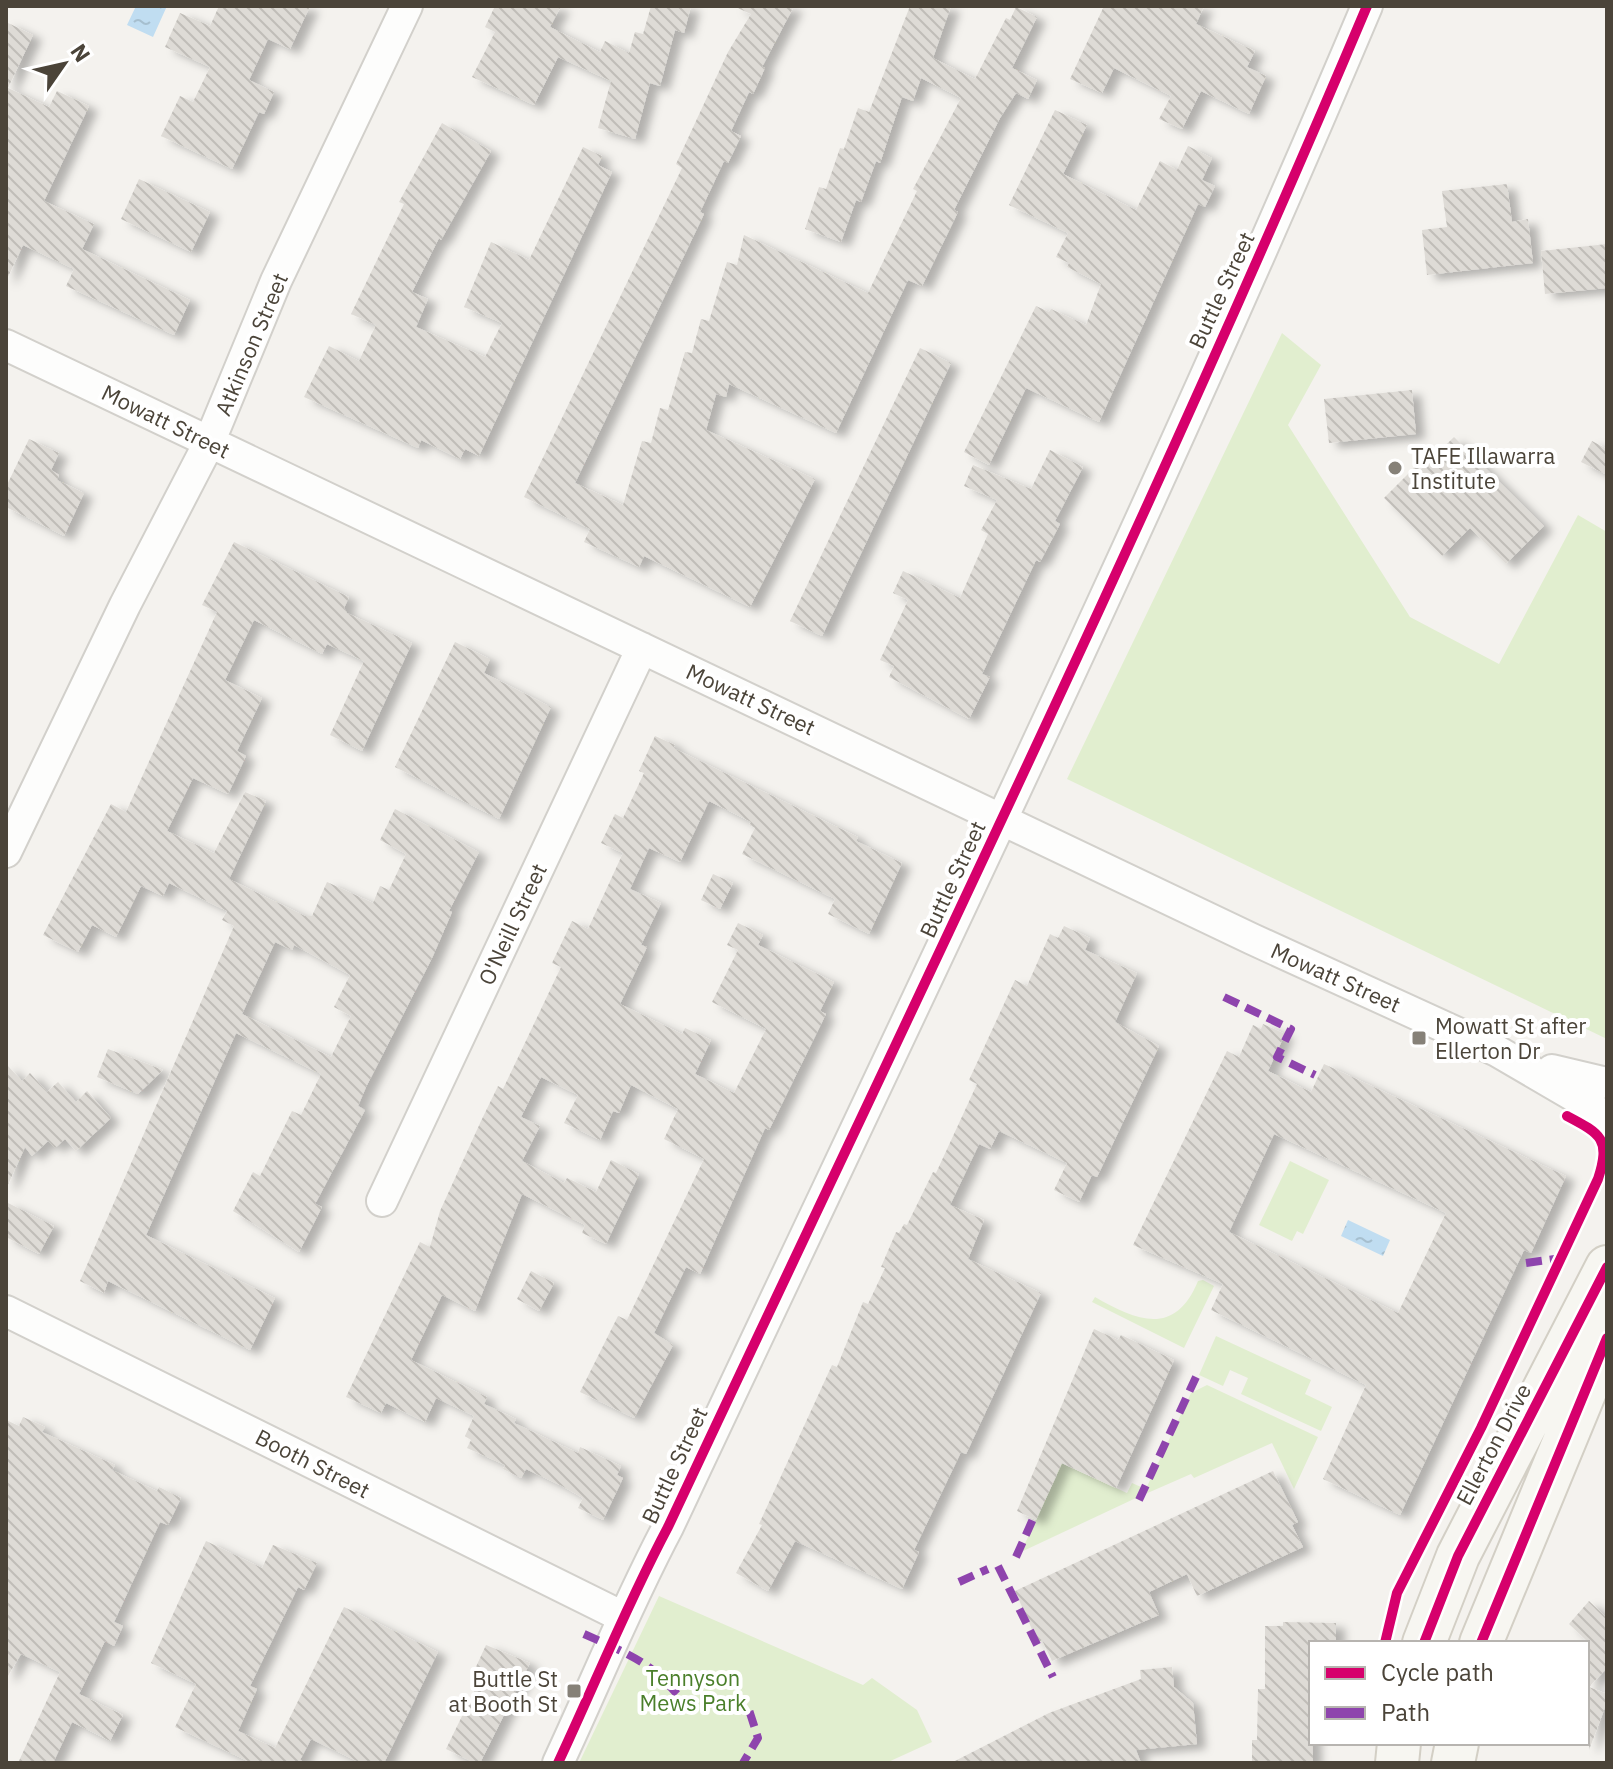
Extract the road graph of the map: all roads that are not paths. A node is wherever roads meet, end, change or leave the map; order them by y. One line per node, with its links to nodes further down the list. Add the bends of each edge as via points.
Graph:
1 (407, 6): 4 (street, Atkinson Street, via 276,281)
2 (1367, 6): 6 (street, Buttle Street, via 1294,180)
3 (6, 345): 4 (street, Mowatt Street)
4 (209, 443): 5 (street, Mowatt Street); 7 (street, Atkinson Street)
5 (642, 648): 6 (street, Mowatt Street); 11 (street, O'Neill Street)
6 (1003, 818): 8 (street, Mowatt Street); 15 (street, Buttle Street)
7 (6, 852)
8 (1497, 1051): 9 (street, Mowatt Street); 10 (street, Mowatt Street)
9 (1607, 1083)
10 (1607, 1119)
11 (382, 1201)
12 (1607, 1267): 16 (main road, Ellerton Drive, via 1458,1556)
13 (6, 1311): 15 (street, Booth Street)
14 (1607, 1338): 17 (main road)
15 (621, 1616): 18 (street, Buttle Street)
16 (1425, 1641)
17 (1482, 1641)
18 (558, 1763)

